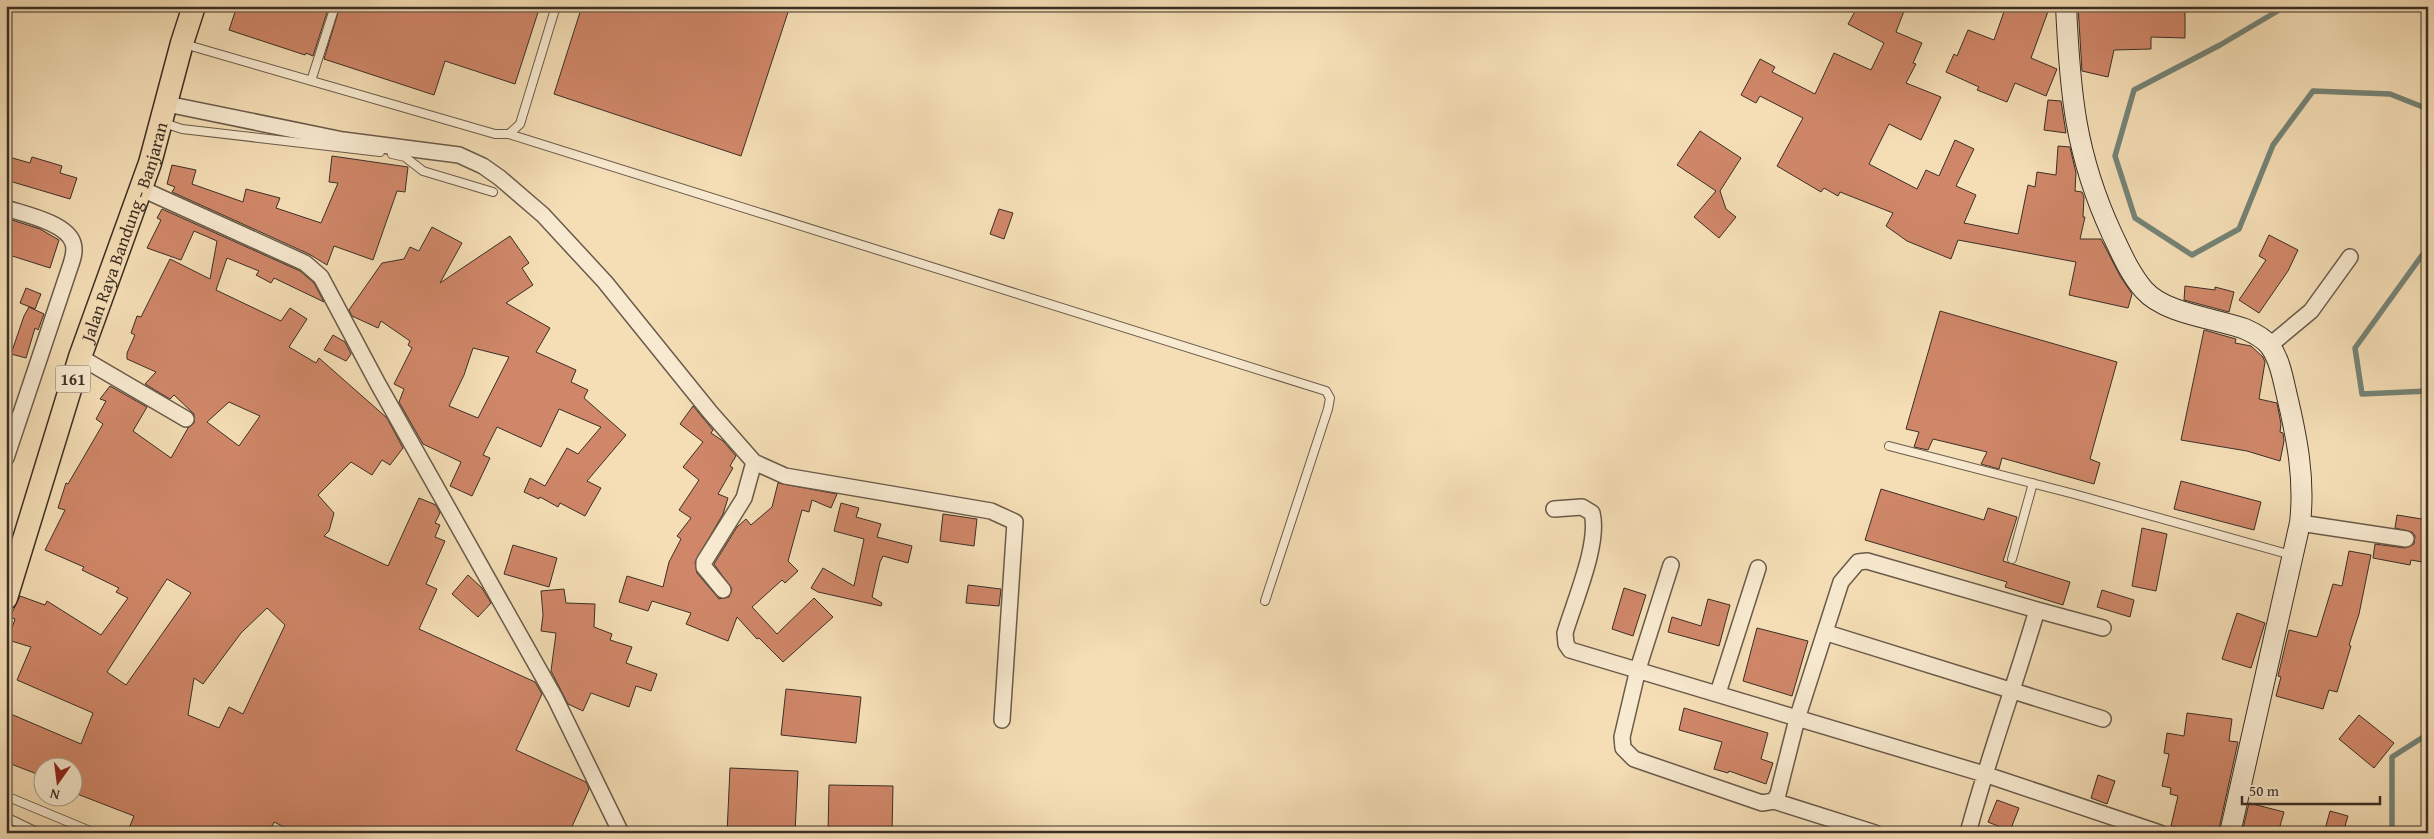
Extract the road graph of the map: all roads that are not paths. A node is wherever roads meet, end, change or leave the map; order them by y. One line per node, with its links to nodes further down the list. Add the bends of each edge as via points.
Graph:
1 (194, 6): 5 (main road, Jalan Raya Bandung - Banjaran / 161)
2 (334, 6): 6 (lane)
3 (556, 6): 8 (lane, via 520,124)
4 (2066, 6): 13 (street, via 2069,73 2080,145 2100,208 2136,280 2146,292 2174,308 2247,330)
5 (182, 43): 6 (lane); 7 (main road, Jalan Raya Bandung - Banjaran / 161)
6 (311, 81): 8 (lane, via 495,134)
7 (163, 118): 9 (main road, Jalan Raya Bandung - Banjaran / 161); 10 (lane, via 182,129 398,154 423,171); 19 (street, via 459,155 483,166 543,215 605,282)
8 (509, 134): 30 (lane, via 1326,391 1330,398 1328,409)
9 (142, 189): 14 (main road, Jalan Raya Bandung - Banjaran / 161); 46 (street, via 305,263 321,276 378,384 555,698)
10 (493, 192)
11 (6, 208): 16 (street, via 63,230 72,241 74,250)
12 (2350, 257): 13 (street, via 2311,311)
13 (2270, 346): 22 (street, via 2284,382 2299,454 2303,498)
14 (80, 357): 15 (street); 29 (main road, Jalan Raya Bandung - Banjaran / 161)
15 (186, 419)
16 (9, 438): 18 (street)
17 (1889, 446): 20 (lane)
18 (6, 458)
19 (754, 462): 28 (street, via 744,498 704,562 704,567); 39 (street, via 785,476 991,511 1015,522)
20 (2033, 483): 24 (lane); 25 (lane)
21 (1554, 509): 34 (street, via 1582,507 1592,513 1594,522 1593,541 1565,633 1566,644 1574,652)
22 (2300, 523): 23 (street); 24 (street)
23 (2406, 539)
24 (2293, 555): 50 (street)
25 (2012, 559)
26 (1671, 565): 34 (street)
27 (1758, 568): 36 (street)
28 (724, 590)
29 (6, 598)
30 (1265, 602)
31 (2037, 610): 32 (street); 33 (street, via 1863,561 1855,564 1841,582); 35 (street)
32 (2103, 628)
33 (1826, 633): 35 (street); 37 (street)
34 (1638, 670): 36 (street); 42 (street, via 1622,737 1627,754 1762,804)
35 (2013, 692): 38 (street); 40 (street)
36 (1718, 694): 37 (street)
37 (1797, 719): 40 (street); 42 (street)
38 (2104, 719)
39 (1002, 720)
40 (1984, 774): 48 (street); 49 (street)
41 (6, 796): 45 (lane)
42 (1774, 801): 47 (street)
43 (6, 817): 44 (lane)
44 (38, 833)
45 (95, 833)
46 (622, 833)
47 (1875, 833)
48 (1968, 833)
49 (2160, 833)
50 (2230, 833)

